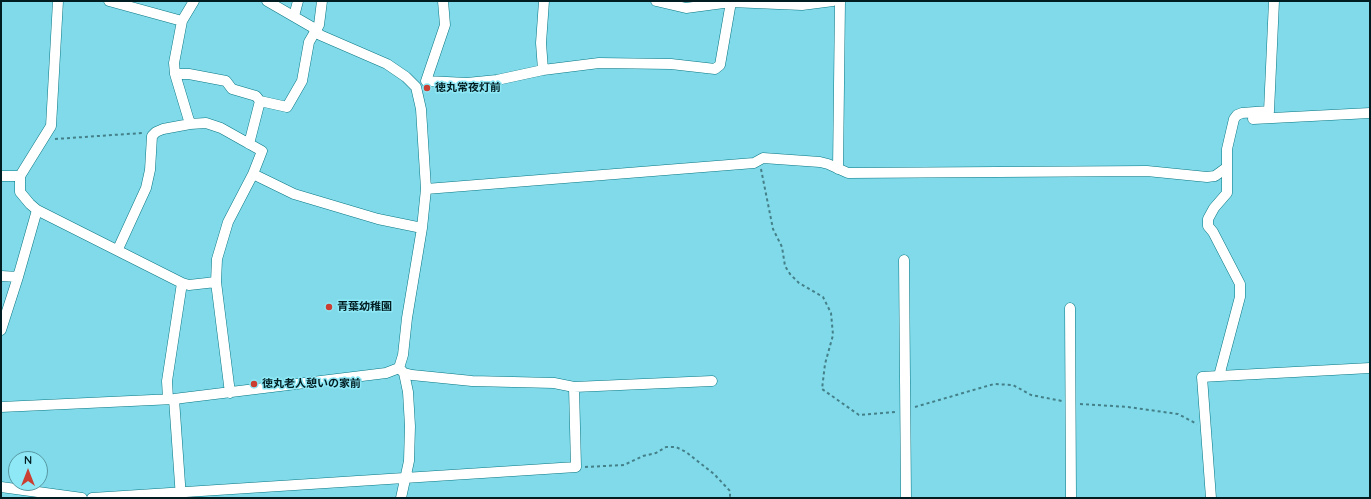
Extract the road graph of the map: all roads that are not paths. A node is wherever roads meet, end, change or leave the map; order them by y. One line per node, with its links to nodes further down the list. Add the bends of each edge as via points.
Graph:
1 (58, 1): 30 (street, via 51,126)
2 (109, 1): 15 (street)
3 (194, 1): 15 (street)
4 (267, 1): 14 (street)
5 (298, 1): 14 (street)
6 (322, 1): 16 (street)
7 (443, 1): 19 (street, via 445,25)
8 (544, 1): 17 (street, via 541,43)
9 (656, 1): 13 (street, via 686,8)
10 (833, 1): 13 (street, via 802,5)
11 (840, 1): 27 (street)
12 (1274, 1): 24 (street, via 1270,111 1237,115)
13 (728, 2): 17 (street, via 720,65 715,69 621,62)
14 (294, 16): 16 (street)
15 (182, 21): 18 (street, via 174,63)
16 (316, 31): 20 (street, via 387,64); 21 (street, via 306,52 302,80 287,107)
17 (543, 70): 19 (street, via 490,81)
18 (175, 74): 21 (street, via 226,81 232,89 256,96); 23 (street)
19 (426, 81): 20 (street)
20 (416, 87): 31 (street, via 421,109)
21 (260, 101): 25 (street)
22 (1370, 113): 24 (street, via 1239,120)
23 (190, 124): 25 (street, via 206,123 221,128); 34 (street, via 163,129 152,136 146,188)
24 (1232, 126): 26 (street)
25 (249, 144): 28 (street, via 262,151)
26 (1226, 168): 27 (street, via 1208,178 1147,171 848,173); 44 (street, via 1227,193 1214,208 1208,219 1208,226 1236,275 1240,284 1240,297)
27 (838, 169): 31 (street, via 828,164 806,160 763,158 754,163)
28 (253, 174): 33 (street, via 294,194 378,219); 38 (street, via 228,222 219,250)
29 (1, 176): 30 (street)
30 (20, 176): 32 (street, via 20,192)
31 (426, 188): 33 (street)
32 (37, 210): 34 (street); 37 (street)
33 (422, 228): 43 (street)
34 (118, 250): 39 (street)
35 (904, 260): 56 (street)
36 (1, 276): 37 (street)
37 (18, 277): 41 (street)
38 (216, 282): 39 (street, via 189,285); 47 (street)
39 (182, 283): 48 (street, via 167,381)
40 (1070, 308): 57 (street)
41 (1, 330)
42 (1370, 368): 44 (street)
43 (401, 371): 46 (street, via 472,381 554,383); 47 (street); 50 (street, via 408,392 410,426 409,461)
44 (1219, 376): 58 (street, via 1202,378)
45 (712, 381): 46 (street)
46 (574, 387): 50 (street, via 576,467)
47 (230, 393): 48 (street)
48 (171, 399): 49 (street); 52 (street)
49 (1, 407)
50 (405, 479): 52 (street); 55 (street)
51 (1, 487): 53 (street)
52 (181, 495): 54 (street)
53 (82, 498)
54 (92, 498)
55 (401, 498)
56 (906, 498)
57 (1072, 498)
58 (1210, 498)

